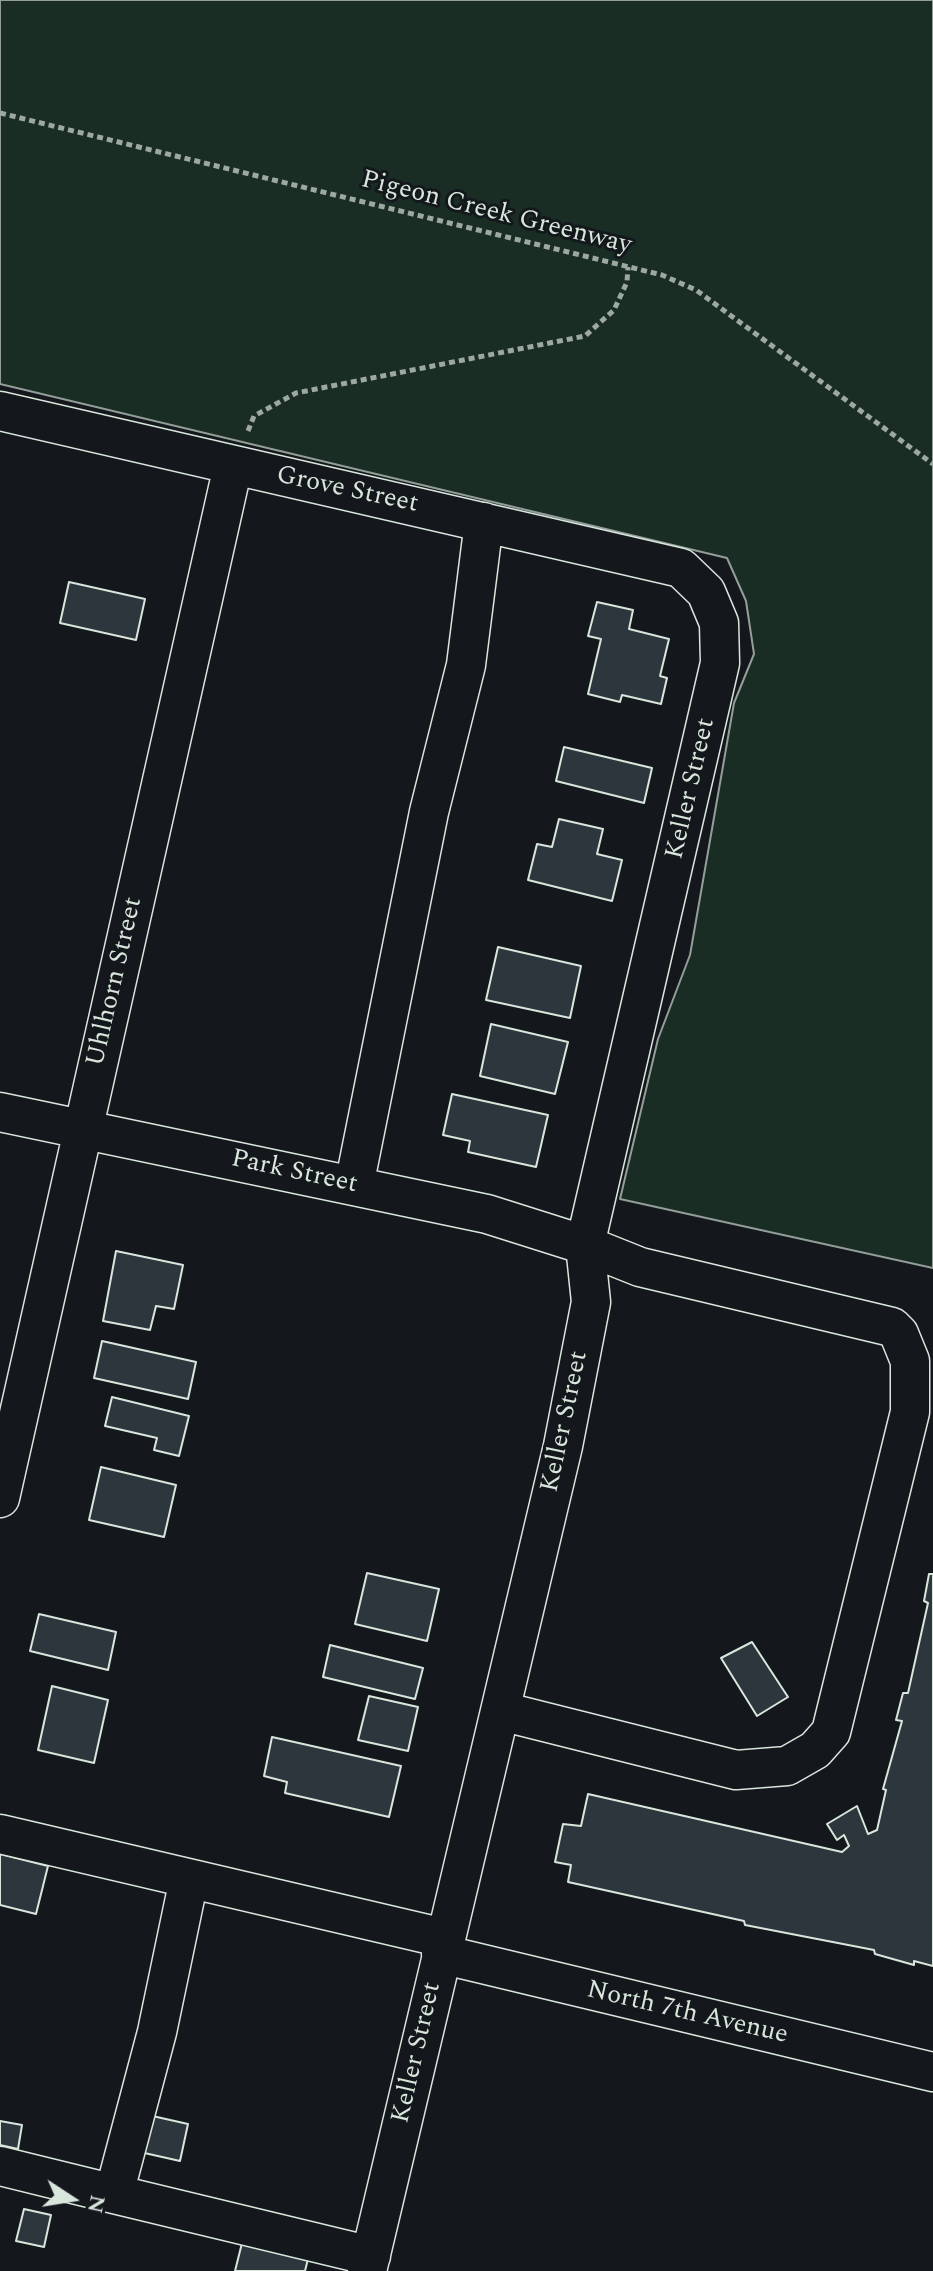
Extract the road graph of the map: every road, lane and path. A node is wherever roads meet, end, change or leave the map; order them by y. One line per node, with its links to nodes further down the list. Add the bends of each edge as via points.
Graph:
1 (0, 113): 2 (path, Pigeon Creek Greenway)
2 (628, 267): 4 (path, Pigeon Creek Greenway, via 696,290); 5 (path, via 614,310 585,336 296,393 254,416)
3 (0, 411): 5 (street, Grove Street)
4 (933, 464)
5 (233, 466): 6 (street, Grove Street); 9 (street, Uhlhorn Street)
6 (484, 522): 7 (street, Grove Street, via 681,568); 10 (street, via 466,665 429,812)
7 (692, 576): 11 (street, Keller Street, via 714,606 720,663)
8 (0, 1112): 9 (street, Park Street)
9 (84, 1129): 10 (street, Park Street); 12 (street, Uhlhorn Street)
10 (354, 1186): 11 (street, Park Street, via 487,1214)
11 (585, 1245): 13 (street, Keller Street, via 591,1302); 13 (street, Park Street, via 640,1267 892,1327 910,1361 910,1412 831,1732 815,1750 787,1766 736,1770)
12 (0, 1498)
13 (501, 1711): 16 (street, Keller Street)
14 (0, 1834): 15 (street, North 7th Avenue)
15 (189, 1879): 16 (street, North 7th Avenue); 19 (street, via 157,2032)
16 (442, 1946): 17 (street, North 7th Avenue); 20 (street, Keller Street)
17 (933, 2072)
18 (0, 2166): 19 (street)
19 (114, 2194): 20 (street)
20 (369, 2264)

